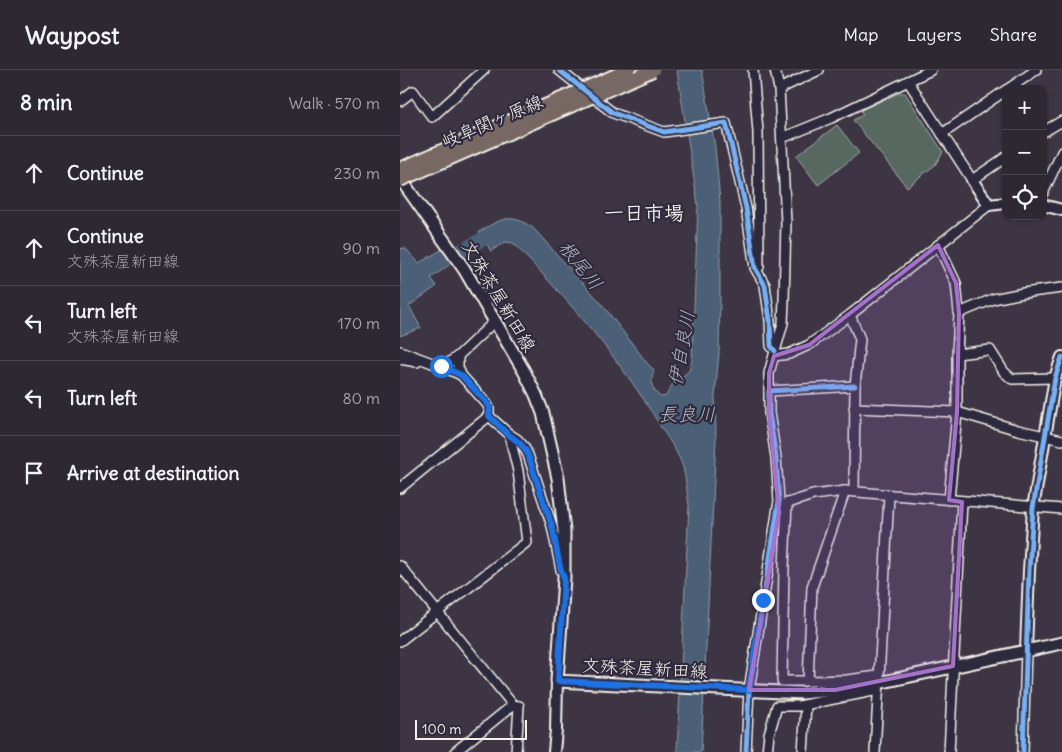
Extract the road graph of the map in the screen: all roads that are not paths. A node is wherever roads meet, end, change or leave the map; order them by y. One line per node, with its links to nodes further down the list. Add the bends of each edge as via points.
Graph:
1 (484, 70): 14 (street, via 432,117 413,91)
2 (559, 70): 30 (street, via 613,113 664,132 726,123)
3 (628, 70): 21 (main road, 岐阜関ヶ原線, bridge)
4 (653, 70): 22 (main road, 岐阜関ヶ原線, bridge)
5 (753, 70): 30 (street, via 758,132)
6 (774, 70): 12 (street)
7 (819, 70): 12 (street)
8 (931, 70): 10 (street)
9 (1036, 70): 11 (street)
10 (908, 82): 17 (street); 18 (street)
11 (1014, 85)
12 (779, 89): 18 (street)
13 (1002, 93): 17 (street)
14 (400, 100)
15 (1062, 121): 16 (street)
16 (1046, 130)
17 (942, 134): 23 (street)
18 (782, 138): 36 (street, via 786,222 784,300)
19 (1062, 152): 24 (street)
20 (1002, 160): 23 (street)
21 (400, 169)
22 (400, 179): 34 (main road, 文殊茶屋新田線, via 464,269)
23 (972, 180): 26 (street)
24 (1047, 184)
25 (1002, 204): 26 (street)
26 (990, 205): 29 (street)
27 (1047, 206): 28 (street)
28 (1062, 210)
29 (938, 246): 32 (street, via 956,283); 33 (street)
30 (759, 275): 36 (street, via 765,285)
31 (1062, 288): 32 (street, via 993,299)
32 (959, 313): 37 (street)
33 (850, 315): 36 (street, via 809,345 789,354); 45 (street, via 860,339)
34 (494, 321): 38 (street); 62 (main road, 文殊茶屋新田線, via 536,395 546,423 558,478 564,531)
35 (400, 351): 41 (street)
36 (774, 353): 46 (street)
37 (957, 354): 44 (street, via 990,350 1012,380); 48 (street)
38 (458, 356): 42 (street); 43 (street)
39 (1062, 358): 44 (street)
40 (400, 359): 41 (street)
41 (432, 363): 42 (street)
42 (443, 367): 43 (street)
43 (461, 375): 49 (street, via 488,404)
44 (1055, 378): 51 (street)
45 (855, 386): 46 (street); 47 (street)
46 (768, 392): 58 (street)
47 (854, 408): 48 (street); 54 (street)
48 (957, 412): 51 (street); 56 (street)
49 (489, 416): 50 (street); 53 (street)
50 (508, 434): 62 (street, via 528,455 552,526); 63 (street, via 518,471 527,542)
51 (1045, 437): 52 (street); 59 (street)
52 (1062, 440)
53 (400, 488)
54 (849, 491): 55 (street); 58 (street, via 813,495); 69 (street, via 812,587)
55 (889, 495): 56 (street); 70 (street)
56 (949, 500): 57 (street)
57 (962, 502): 59 (street); 67 (street)
58 (783, 505): 69 (street, via 782,681); 71 (street)
59 (1033, 508): 60 (street); 66 (street)
60 (1062, 509)
61 (400, 566): 63 (street)
62 (564, 578): 68 (main road, 文殊茶屋新田線)
63 (437, 612): 64 (street); 72 (street)
64 (400, 641)
65 (1062, 643): 66 (main road, 文殊茶屋新田線)
66 (1026, 650): 67 (main road, 文殊茶屋新田線); 82 (street)
67 (953, 666): 70 (main road, 文殊茶屋新田線); 81 (street)
68 (558, 681): 71 (main road, 文殊茶屋新田線); 76 (street)
69 (808, 681): 70 (street)
70 (878, 683): 71 (main road, 文殊茶屋新田線, via 802,693); 73 (street); 80 (street)
71 (744, 690): 77 (street)
72 (513, 705): 74 (street); 75 (street, via 519,706)
73 (806, 705): 78 (street, via 777,706); 79 (street)
74 (455, 752)
75 (516, 752)
76 (555, 752)
77 (746, 752)
78 (767, 752)
79 (803, 752)
80 (876, 752)
81 (950, 752)
82 (1023, 752)

